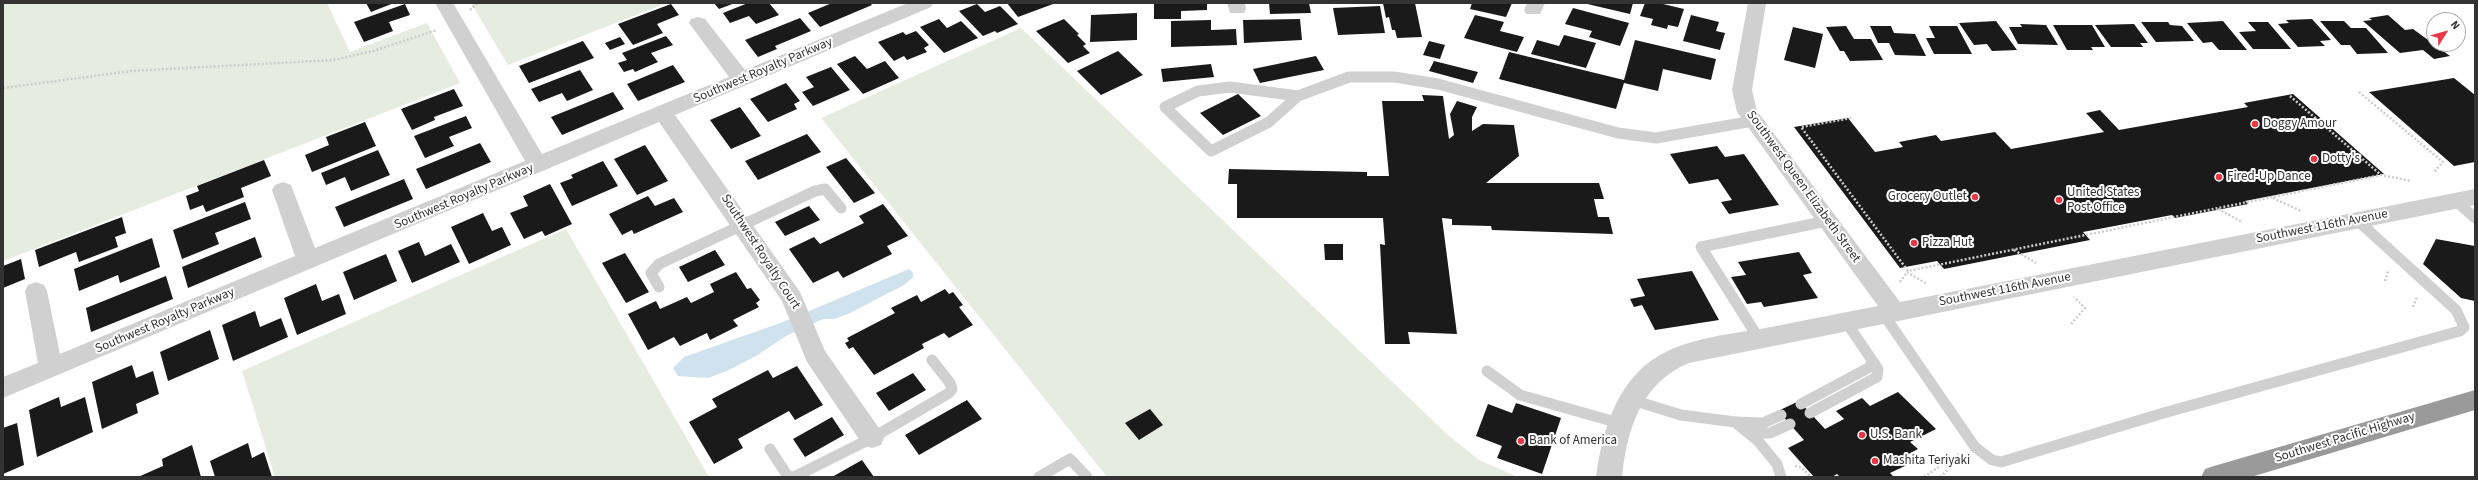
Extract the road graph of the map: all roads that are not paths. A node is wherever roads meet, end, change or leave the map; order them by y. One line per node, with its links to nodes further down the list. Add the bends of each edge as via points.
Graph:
1 (444, 3): 9 (street)
2 (1756, 3): 8 (street, Southwest Queen Elizabeth Street, via 1742,96)
3 (920, 4): 5 (street, Southwest Royalty Parkway)
4 (698, 23): 5 (street)
5 (742, 80): 7 (street, Southwest Royalty Parkway)
6 (1298, 96): 6 (lane, via 1224,85 1200,89 1165,107 1211,151 1269,122); 8 (lane, via 1349,77 1394,77 1438,84 1618,134 1656,138)
7 (664, 113): 9 (street, Southwest Royalty Parkway); 16 (street, Southwest Royalty Court)
8 (1753, 121): 15 (street, Southwest Queen Elizabeth Street)
9 (538, 166): 17 (street, Southwest Royalty Parkway)
10 (283, 190): 17 (street)
11 (2466, 199): 13 (lane); 14 (street, Southwest 116th Avenue)
12 (841, 208): 16 (lane, via 829,192 820,189)
13 (2475, 218)
14 (2357, 220): 20 (street, Southwest 116th Avenue); 20 (lane, via 2456,310 2464,326 2460,331 2167,412 2001,462 1992,460 1975,447)
15 (1827, 221): 20 (street, Southwest Queen Elizabeth Street); 22 (lane, via 1701,247)
16 (743, 225): 18 (lane, via 653,269 651,274); 35 (street, Southwest Royalty Court, via 800,312 815,355)
17 (308, 261): 25 (street, Southwest Royalty Parkway)
18 (659, 287)
19 (36, 291): 25 (street)
20 (1890, 314): 21 (street, Southwest 116th Avenue)
21 (1846, 322): 22 (street, Southwest 116th Avenue); 24 (lane)
22 (1759, 339): 28 (street, Southwest 116th Avenue, via 1676,358 1651,373)
23 (932, 360): 35 (lane, via 950,383 952,389 949,393)
24 (1872, 360): 30 (lane, via 1870,367); 31 (lane, via 1878,369 1877,377)
25 (51, 368): 27 (street, Southwest Royalty Parkway)
26 (1487, 371): 33 (lane, via 1520,395)
27 (3, 388)
28 (1632, 400): 32 (lane, via 1681,415); 33 (street, Southwest 116th Avenue)
29 (2475, 400): 42 (highway, Southwest Pacific Highway)
30 (1801, 404)
31 (1810, 413)
32 (1735, 422): 34 (lane); 34 (lane, via 1763,423 1786,420 1770,433)
33 (1619, 423): 40 (street, Southwest 116th Avenue, via 1611,449)
34 (1749, 433): 41 (lane, via 1777,464)
35 (872, 438): 37 (lane)
36 (770, 449): 37 (lane, via 787,476)
37 (793, 477)
38 (1039, 477): 39 (lane, via 1070,460 1074,461)
39 (1087, 477)
40 (1609, 477)
41 (1781, 477)
42 (2214, 477)

